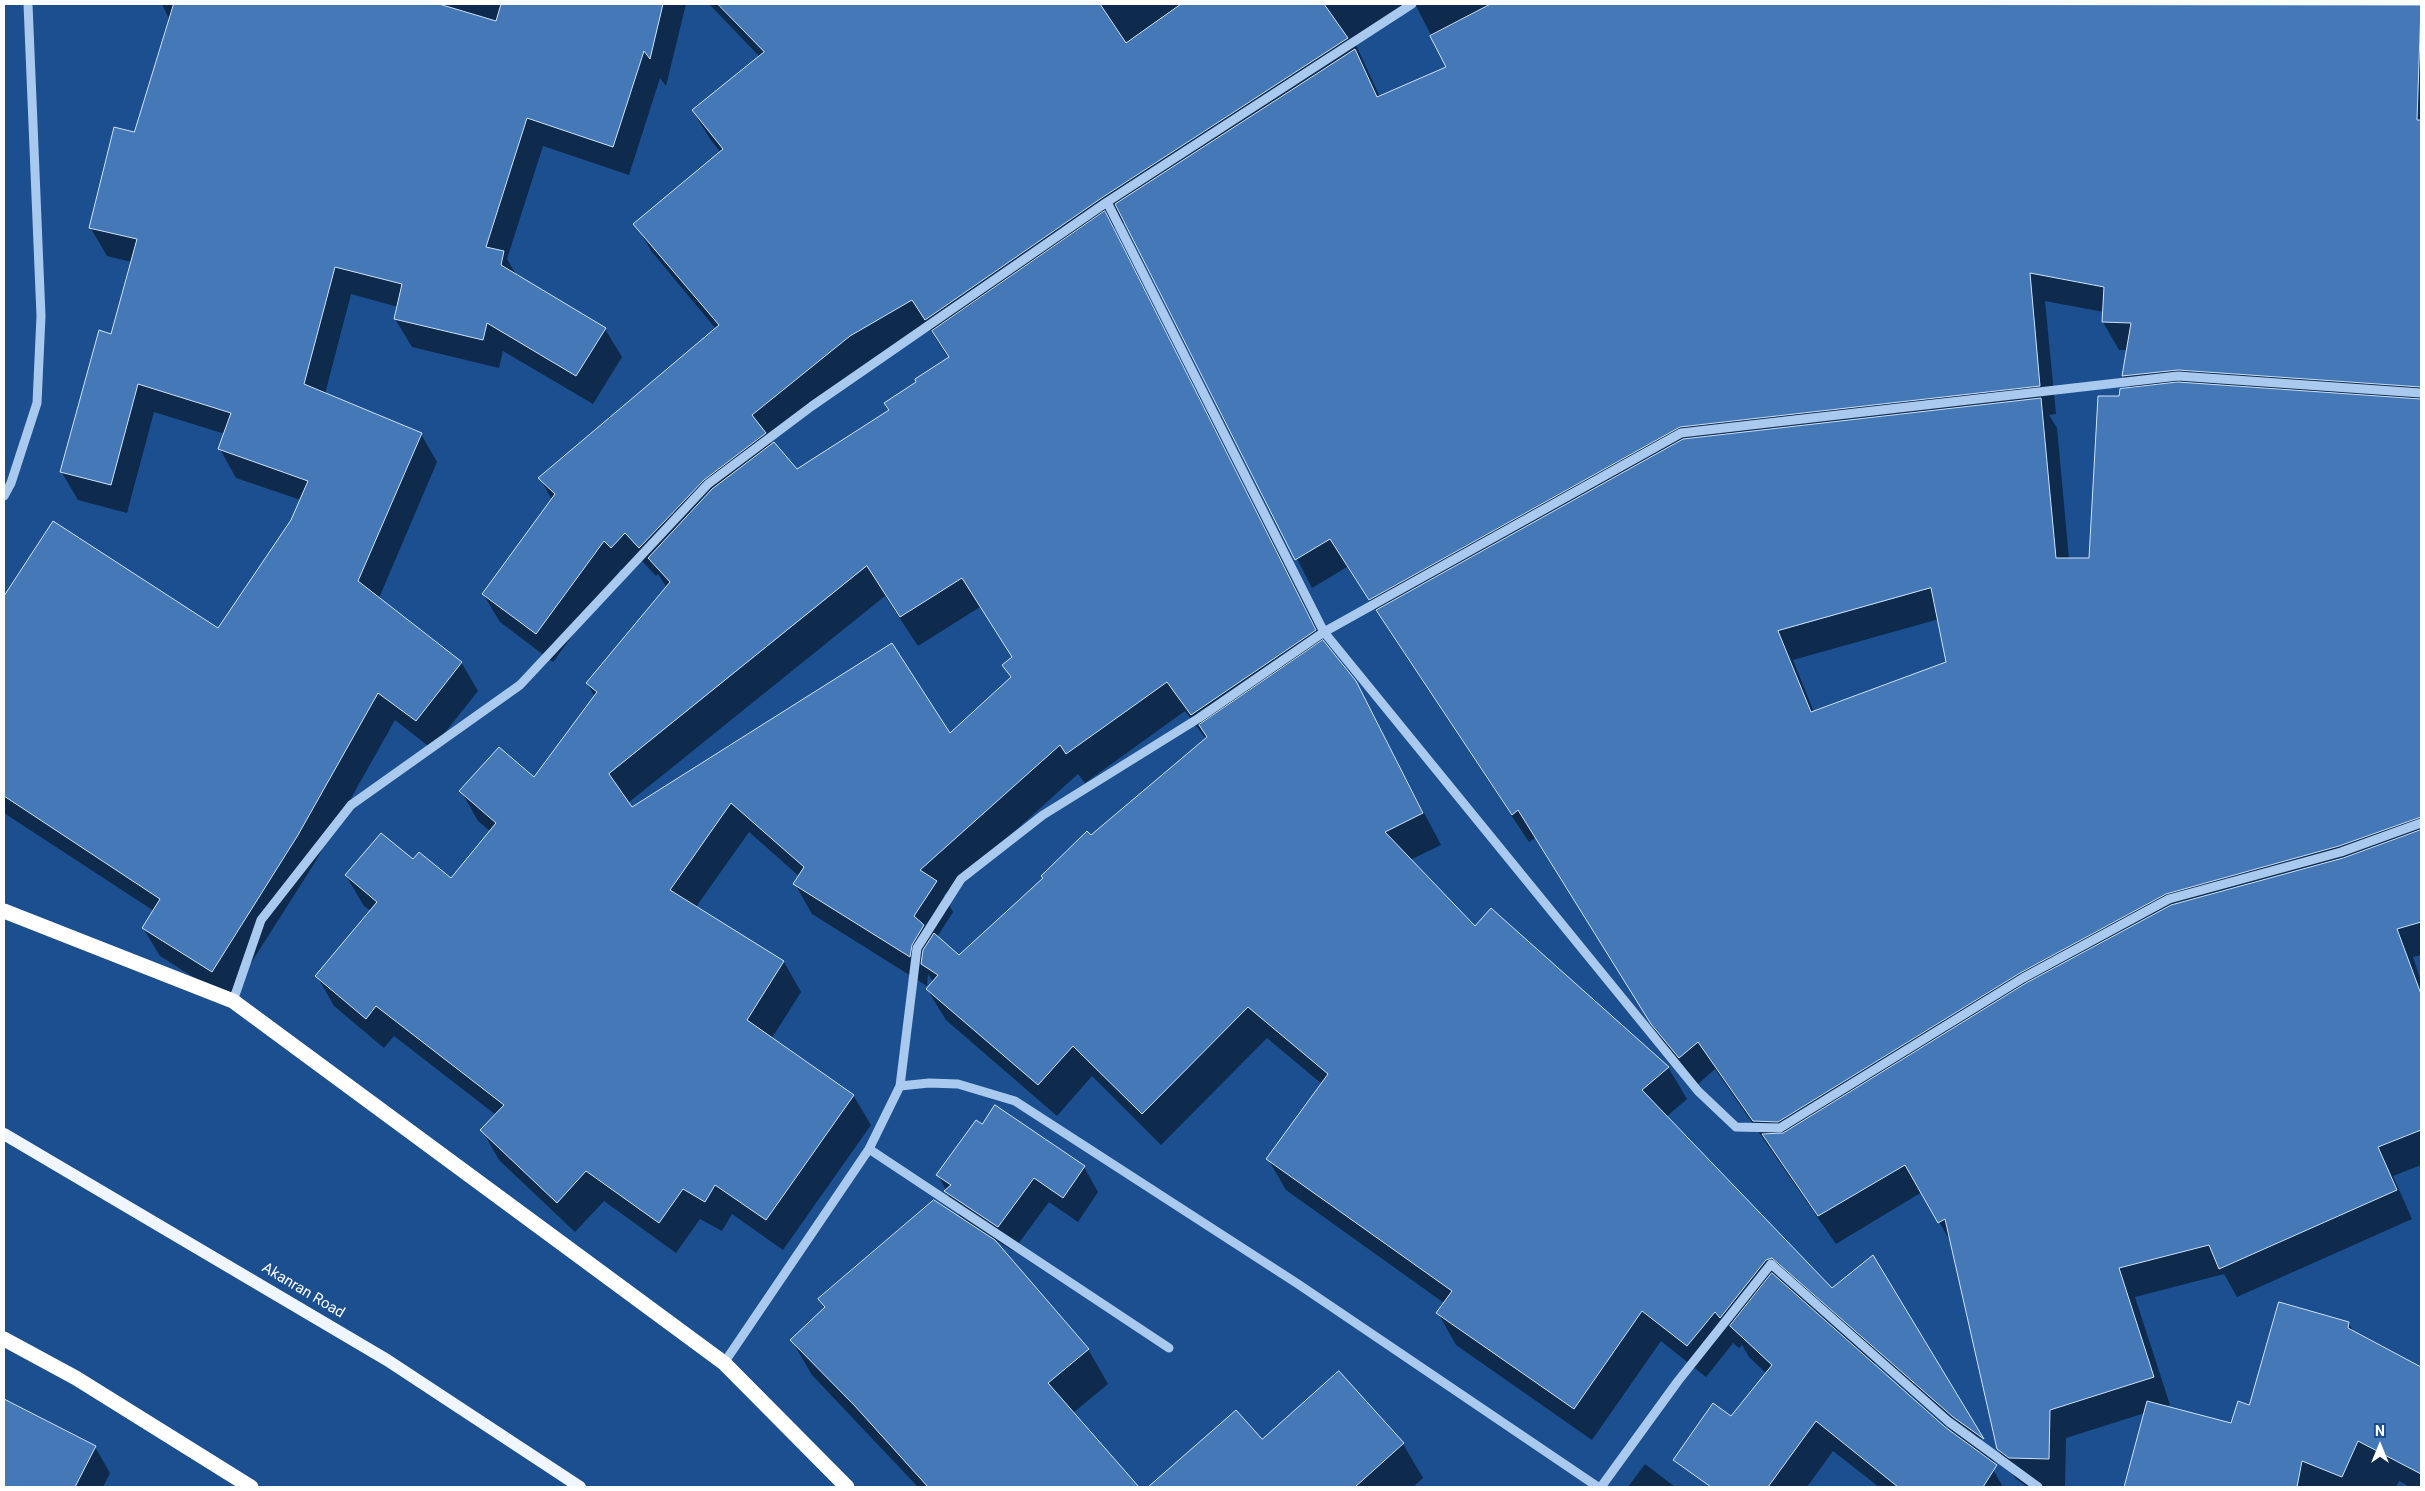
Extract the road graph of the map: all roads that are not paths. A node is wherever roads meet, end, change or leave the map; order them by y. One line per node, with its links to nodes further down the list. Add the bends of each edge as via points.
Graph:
1 (28, 4): 5 (street, via 41,316 37,403)
2 (1412, 4): 3 (street)
3 (1106, 202): 6 (street); 9 (street, via 812,406 708,484 520,686 351,806 261,920)
4 (2421, 393): 6 (street, via 2178,376 1681,433)
5 (4, 496)
6 (1324, 632): 7 (street, via 1698,1091 1736,1126 1780,1128 2023,978 2169,899 2341,852); 10 (street, via 1199,718 1043,815 962,879 917,948)
7 (2421, 823)
8 (4, 911): 9 (highway)
9 (233, 1001): 15 (highway)
10 (900, 1086): 12 (street); 19 (street, via 958,1084 1015,1101 1298,1284)
11 (4, 1134): 17 (main road, Akanran Road, via 386,1360)
12 (869, 1149): 14 (street); 15 (street)
13 (4, 1339): 16 (highway, via 76,1378)
14 (1169, 1348)
15 (724, 1363): 18 (highway)
16 (251, 1487)
17 (580, 1487)
18 (847, 1487)
19 (1600, 1487): 20 (street, via 1678,1381 1772,1264 1949,1422)
20 (2038, 1487)

